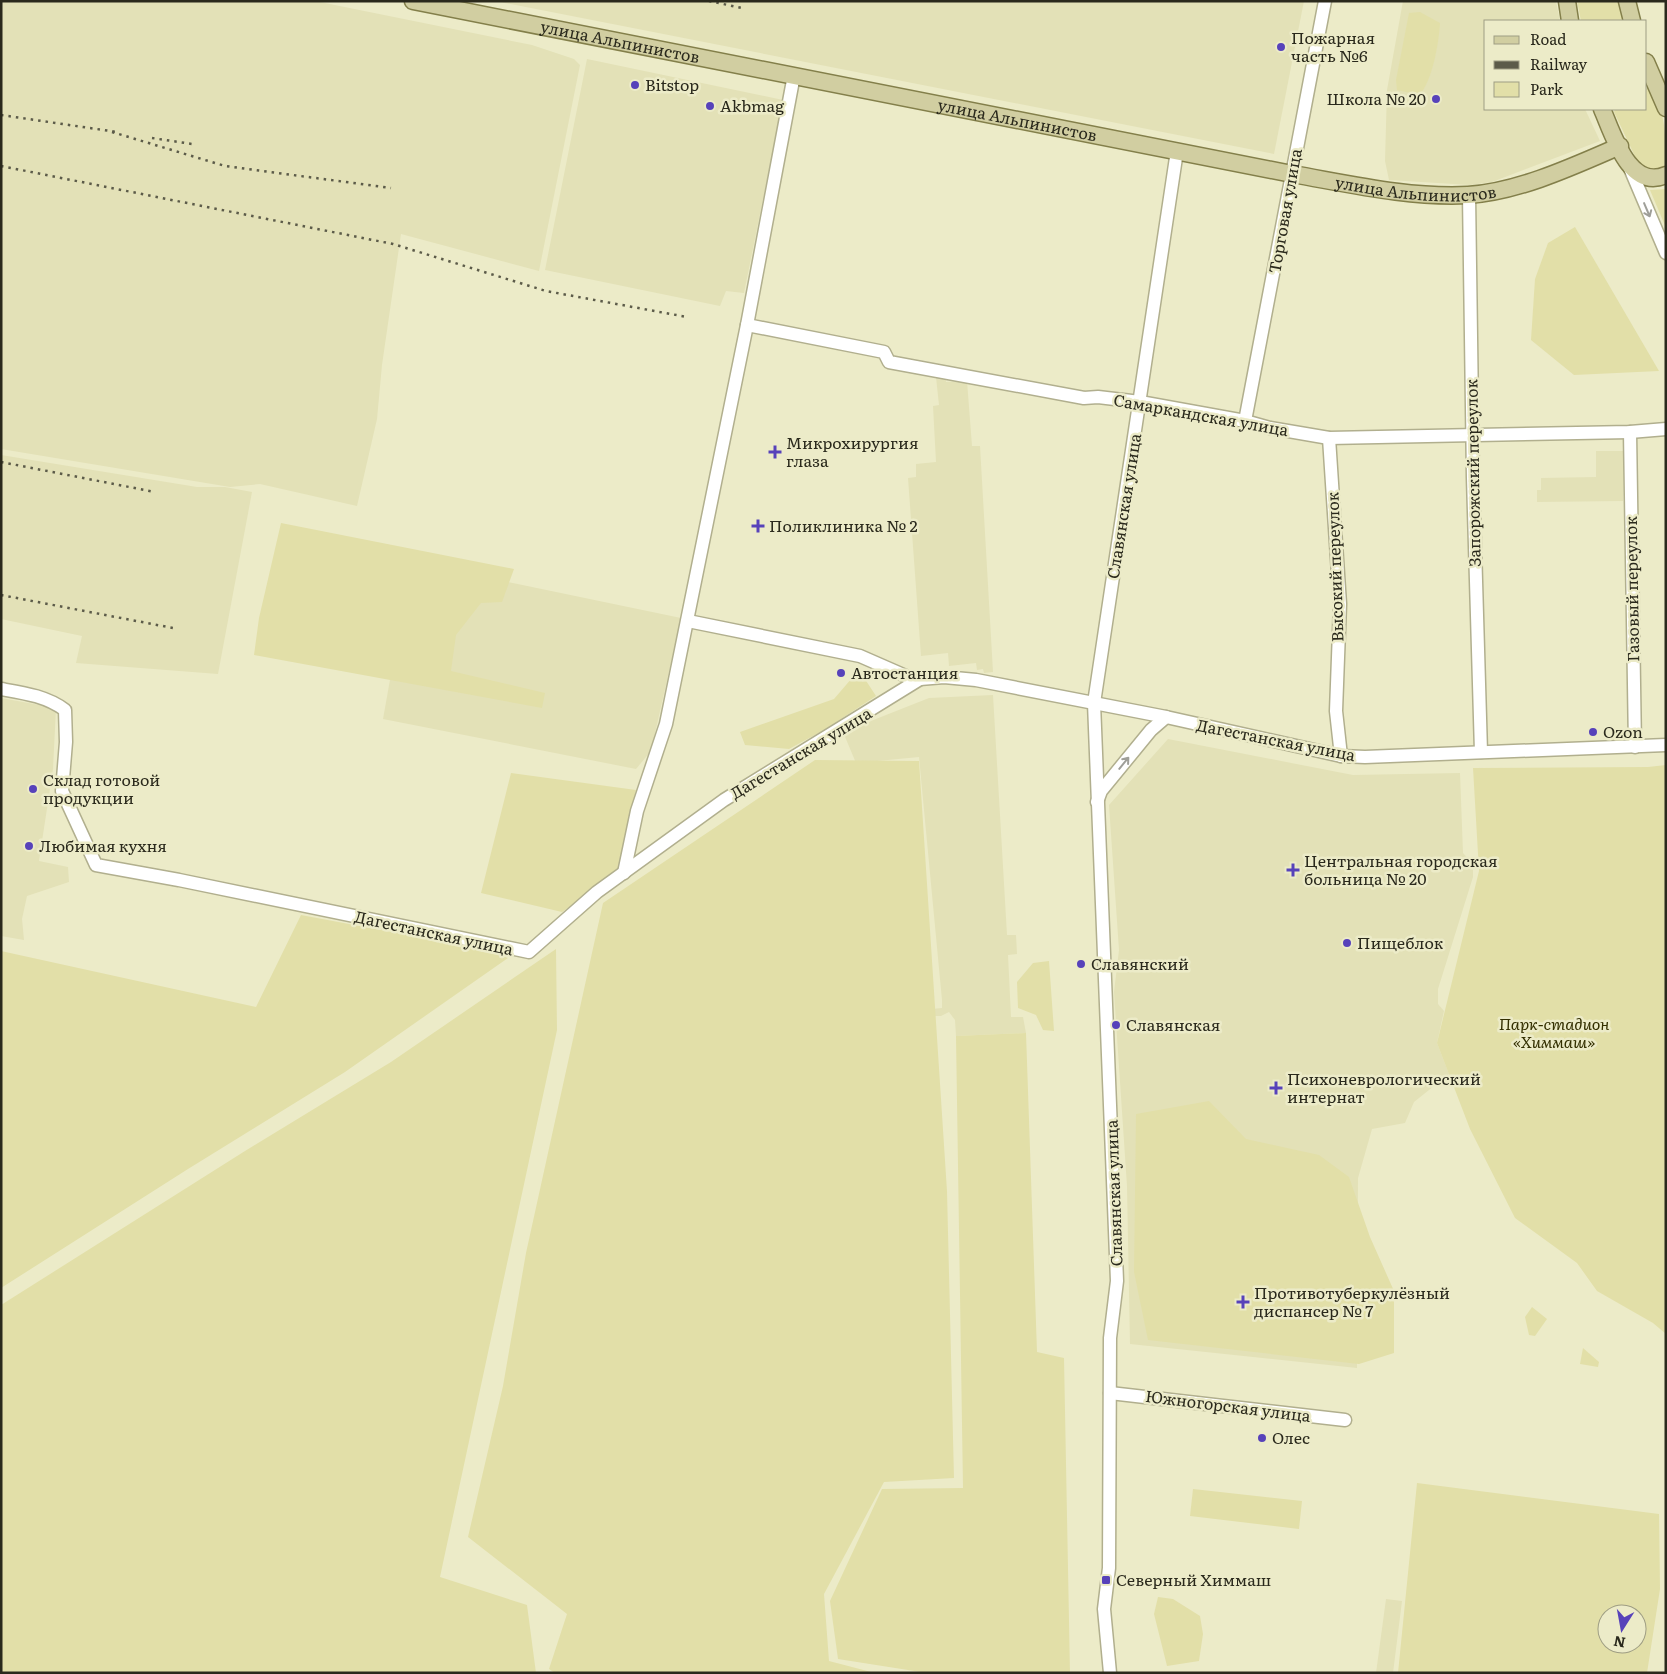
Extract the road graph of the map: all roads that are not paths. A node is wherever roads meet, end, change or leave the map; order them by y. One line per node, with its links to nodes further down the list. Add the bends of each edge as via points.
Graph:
1 (413, 1): 8 (main road, улица Альпинистов)
2 (1325, 1): 15 (street, Торговая улица)
3 (1567, 1): 5 (main road)
4 (1627, 1): 6 (main road)
5 (1570, 20)
6 (1632, 20)
7 (1647, 67): 9 (main road)
8 (794, 75): 13 (main road, улица Альпинистов); 19 (street)
9 (1651, 86): 10 (main road)
10 (1666, 108)
11 (1603, 110): 12 (main road)
12 (1620, 146): 14 (main road); 17 (main road, улица Альпинистов, via 1504,189)
13 (1177, 151): 15 (main road, улица Альпинистов); 20 (street, Славянская улица)
14 (1629, 166): 16 (main road, via 1647,178); 18 (street, one-way to 18)
15 (1292, 174): 17 (main road, улица Альпинистов, via 1421,195); 21 (street, Торговая улица)
16 (1666, 175)
17 (1469, 194): 24 (street, Запорожский переулок)
18 (1666, 253)
19 (747, 325): 20 (street, Самаркандская улица, via 884,352 889,362 923,370 1084,398); 26 (street)
20 (1140, 402): 21 (street, Самаркандская улица); 29 (street, Славянская улица)
21 (1246, 421): 25 (street, Самаркандская улица)
22 (1666, 428): 23 (street, Самаркандская улица)
23 (1630, 432): 24 (street, Самаркандская улица); 32 (street, Газовый переулок)
24 (1472, 433): 25 (street, Самаркандская улица); 33 (street, Запорожский переулок)
25 (1329, 438): 34 (street, Высокий переулок, via 1340,604 1336,711)
26 (688, 621): 27 (street, Дагестанская улица, via 860,656 901,676); 36 (street, via 666,724 637,811)
27 (920, 679): 29 (street, Дагестанская улица, via 960,678); 36 (street, Дагестанская улица, via 724,800)
28 (1, 689): 36 (street, Дагестанская улица, via 40,696 65,710 62,791 96,865 529,952 597,892)
29 (1094, 703): 30 (street, Дагестанская улица); 35 (street, Славянская улица)
30 (1166, 718): 34 (street, Дагестанская улица); 35 (street, one-way to 30, via 1101,791 1144,737)
31 (1666, 745): 32 (street, Дагестанская улица)
32 (1635, 747): 33 (street, Дагестанская улица)
33 (1481, 752): 34 (street, Дагестанская улица, via 1365,758)
34 (1341, 756)
35 (1096, 803): 37 (street, Славянская улица, via 1117,1281 1110,1338)
36 (624, 873)
37 (1110, 1393): 38 (street, Южногорская улица); 39 (street, Славянская улица, via 1104,1609)
38 (1345, 1420)
39 (1110, 1673)

